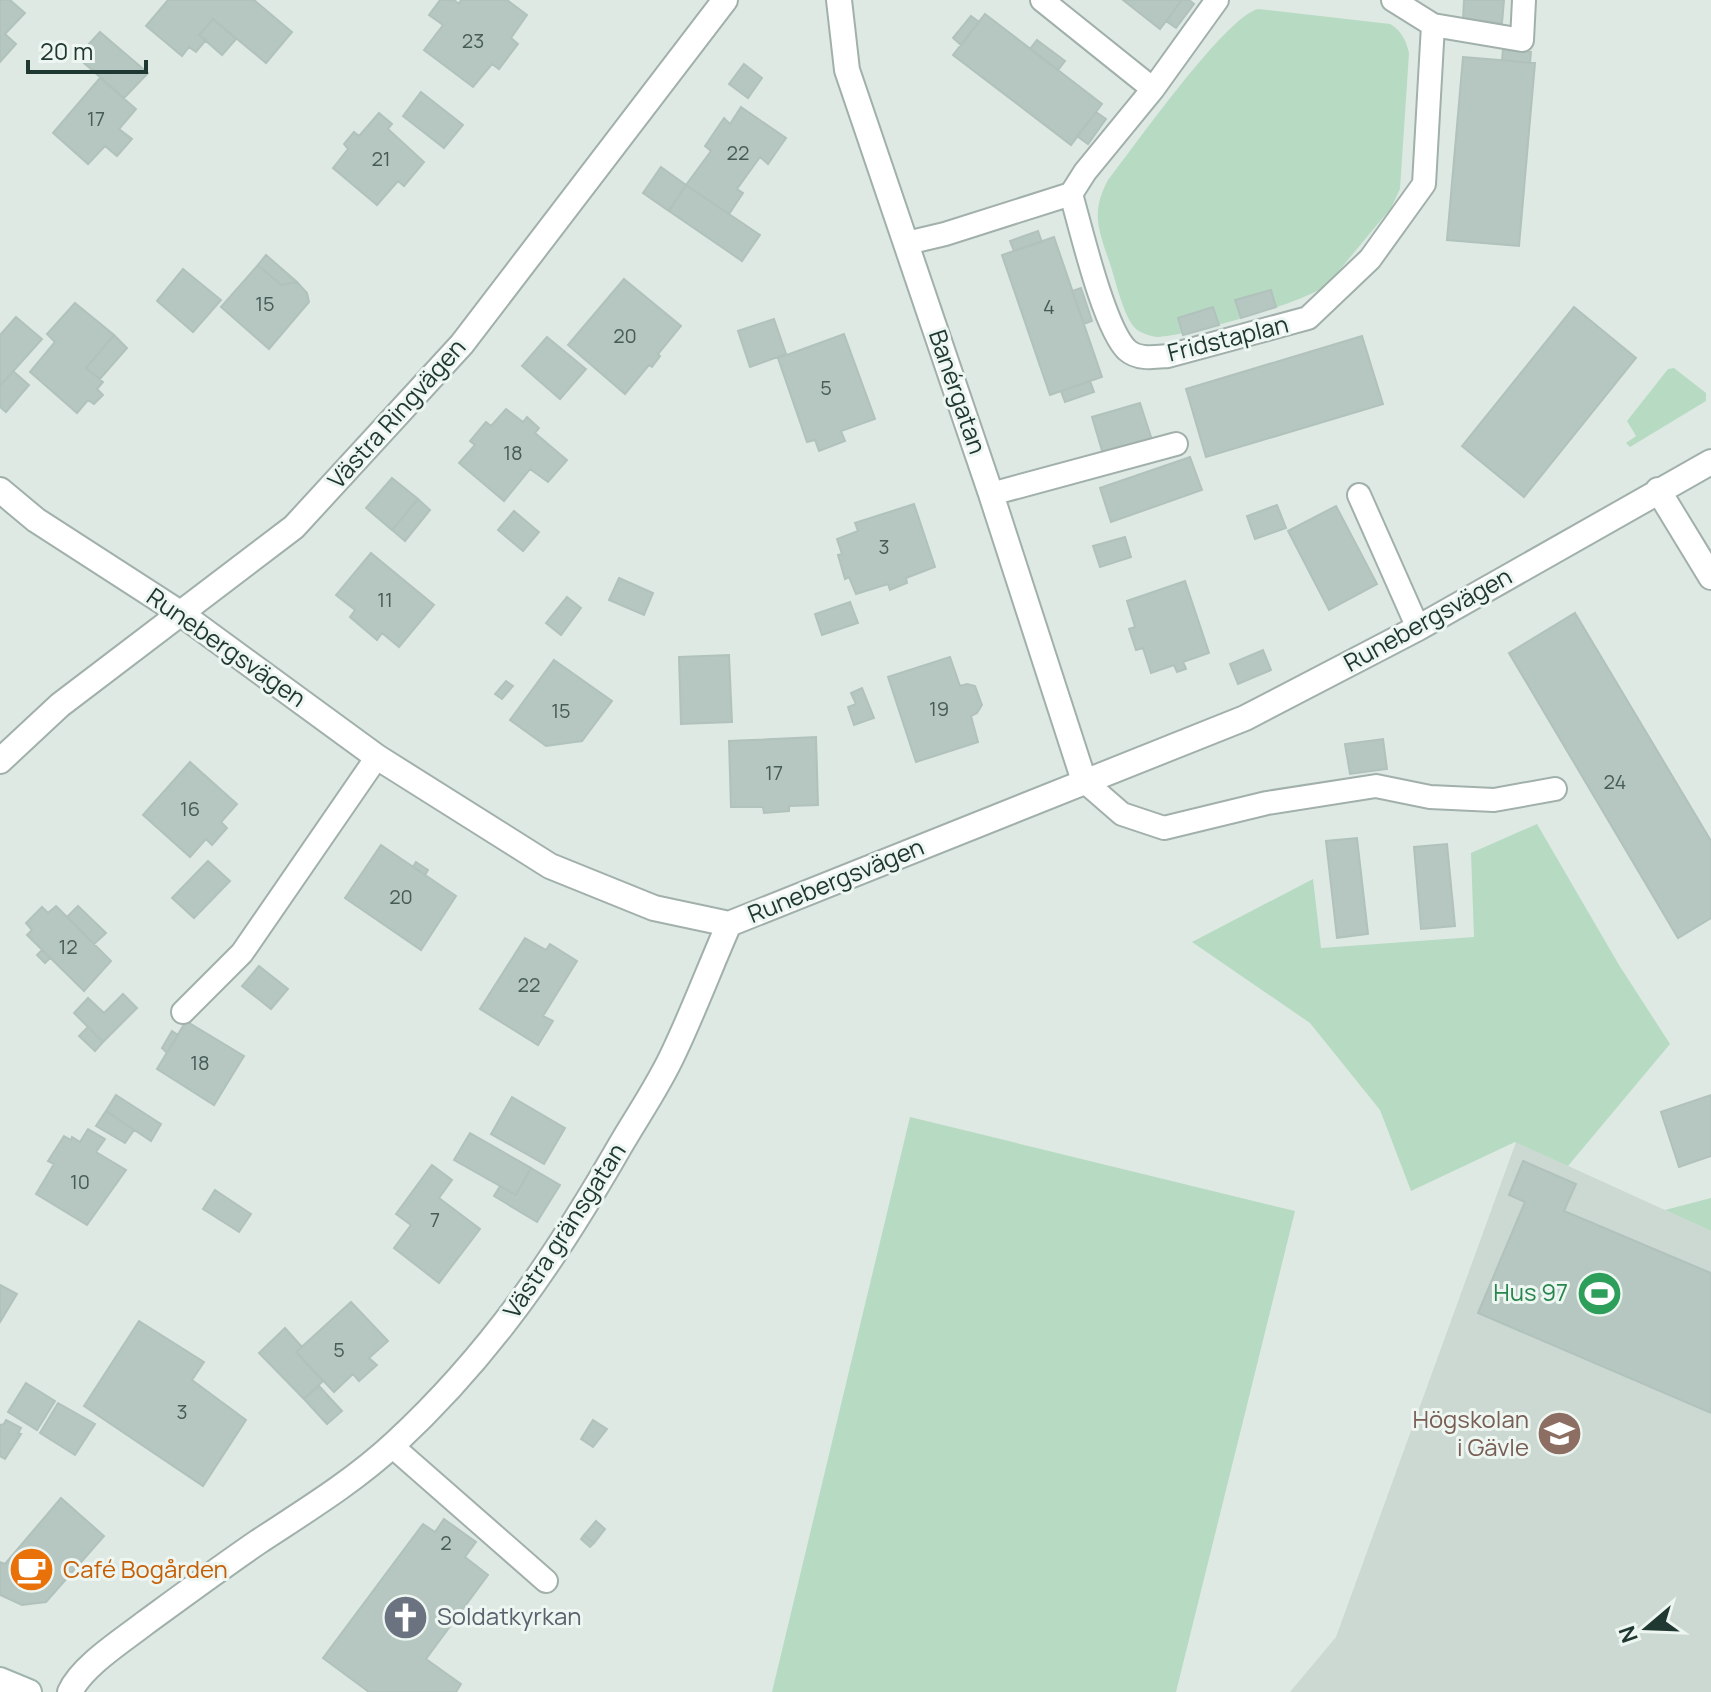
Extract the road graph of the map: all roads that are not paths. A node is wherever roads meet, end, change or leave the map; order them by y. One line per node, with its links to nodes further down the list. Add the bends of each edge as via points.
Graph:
1 (725, 0): 18 (street, Västra Ringvägen, via 462,344 294,527)
2 (839, 0): 10 (street, Banérgatan, via 847,70)
3 (1042, 0): 8 (lane)
4 (1217, 0): 8 (lane)
5 (1393, 0): 7 (lane)
6 (1524, 0): 7 (lane, via 1522,40)
7 (1433, 25): 9 (lane, Fridstaplan, via 1424,184 1370,259 1308,318 1168,356 1146,358 1129,352 1112,329)
8 (1153, 89): 9 (lane)
9 (1071, 194): 10 (lane)
10 (907, 243): 15 (street, Banérgatan)
11 (1176, 444): 15 (lane)
12 (1711, 462): 14 (street, Runebergsvägen)
13 (0, 490): 18 (street, Runebergsvägen, via 36,520)
14 (1658, 490): 17 (street); 19 (street, Runebergsvägen)
15 (991, 494): 22 (street, Banérgatan)
16 (1359, 495): 19 (lane)
17 (1711, 577)
18 (180, 613): 20 (street, Runebergsvägen); 21 (street, Västra Ringvägen, via 60,705)
19 (1418, 628): 22 (street, Runebergsvägen, via 1245,718)
20 (377, 757): 24 (street, Runebergsvägen, via 550,866 654,908); 25 (lane, via 242,953)
21 (0, 761)
22 (1084, 781): 23 (lane, via 1122,814 1164,828 1267,803 1376,786 1430,797 1494,800); 24 (street, Runebergsvägen)
23 (1555, 789)
24 (729, 924): 26 (street, Västra gränsgatan, via 673,1054 555,1256 474,1361)
25 (183, 1012)
26 (392, 1446): 27 (lane); 30 (street, Västra gränsgatan, via 113,1647)
27 (546, 1581)
28 (0, 1680): 29 (street)
29 (29, 1692)
30 (70, 1692)

